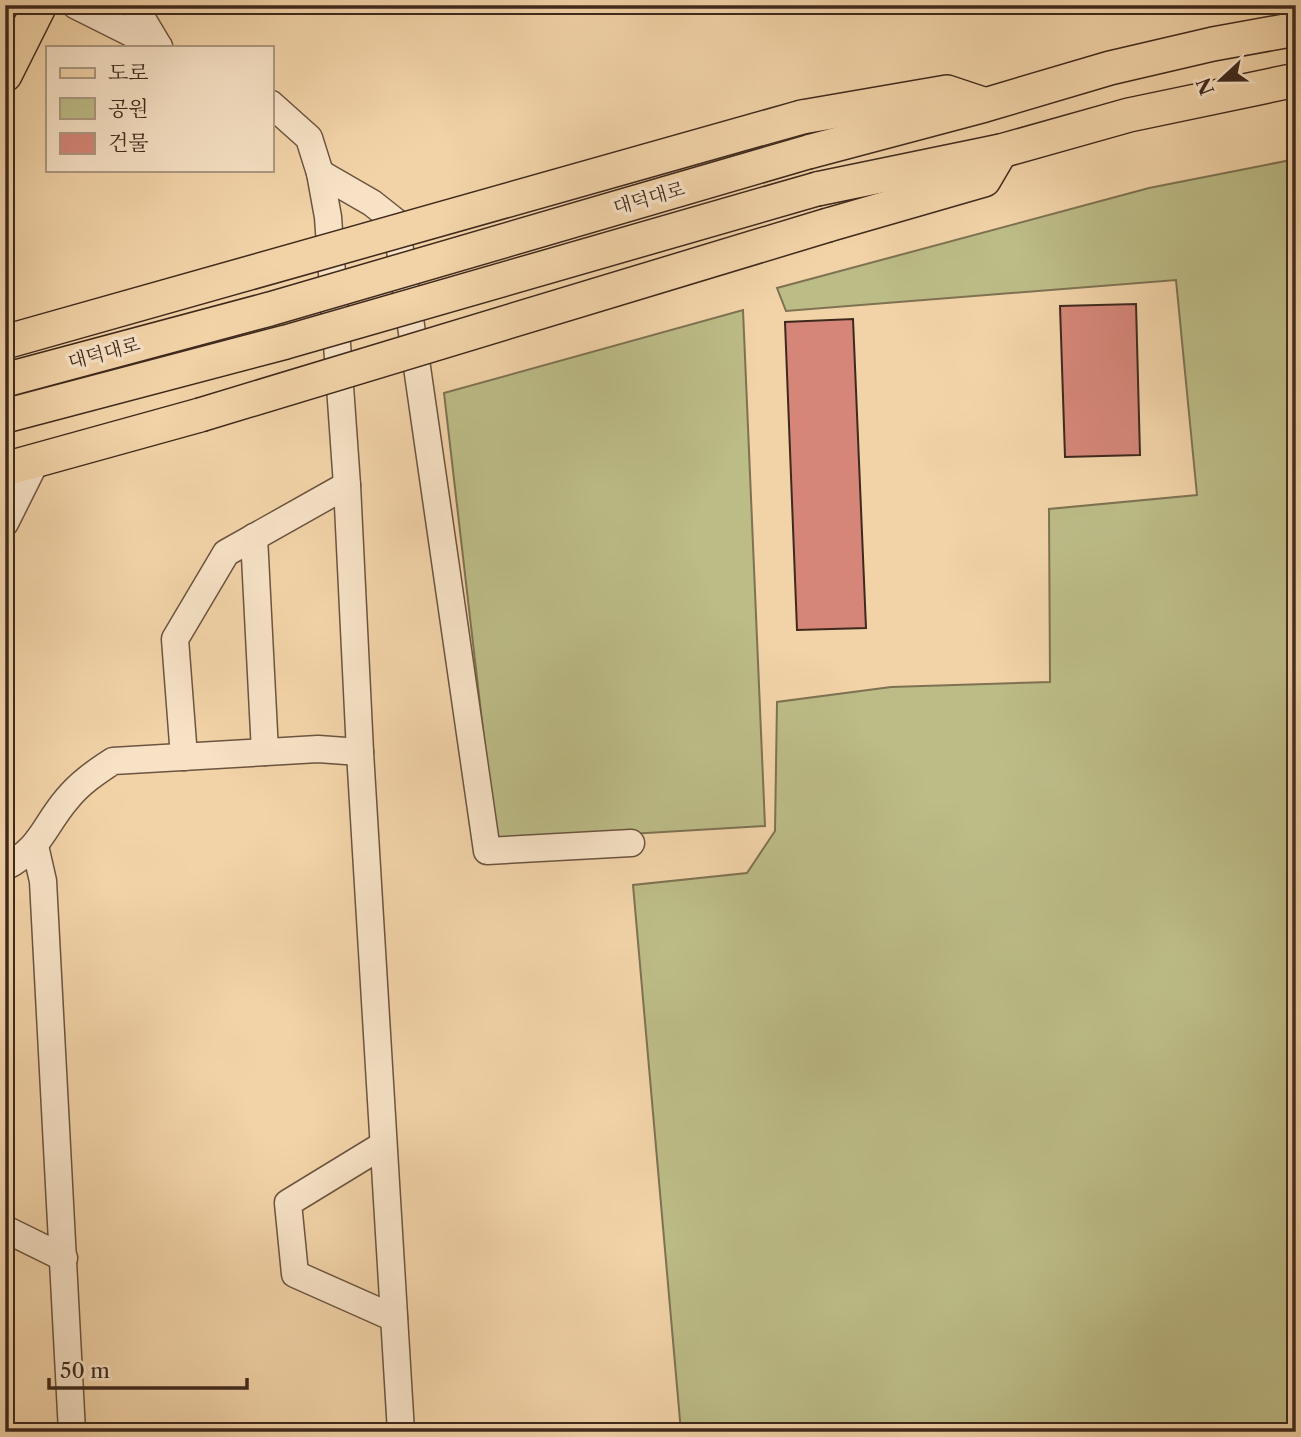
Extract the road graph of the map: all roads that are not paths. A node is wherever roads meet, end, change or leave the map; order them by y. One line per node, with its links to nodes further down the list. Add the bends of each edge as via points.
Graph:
1 (75, 5): 5 (street)
2 (134, 5): 6 (street)
3 (25, 12): 7 (main road)
4 (1296, 29): 9 (main road, 대덕대로, via 1110,68)
5 (157, 46)
6 (158, 46)
7 (5, 75)
8 (1296, 80): 11 (main road, 대덕대로, via 1129,115)
9 (985, 105): 13 (main road, bridge, via 947,92 802,117); 14 (main road, 대덕대로, bridge)
10 (273, 106): 12 (street, via 309,138)
11 (1001, 151): 15 (main road, 대덕대로, bridge, via 817,189 286,342); 16 (main road, bridge, via 984,180)
12 (320, 173): 17 (street, via 328,217); 23 (street, via 396,222 487,851)
13 (5, 342)
14 (5, 380)
15 (5, 416)
16 (20, 465): 18 (street)
17 (347, 485): 19 (street); 21 (street)
18 (5, 523)
19 (254, 537): 20 (street); 22 (street, via 226,553 175,639)
20 (265, 752): 21 (street); 22 (street)
21 (360, 752): 26 (street)
22 (184, 757): 24 (street, via 113,761 65,800)
23 (631, 844)
24 (35, 846): 25 (street); 28 (street, via 43,881)
25 (5, 867)
26 (383, 1145): 29 (street); 29 (street, via 288,1203 295,1274)
27 (5, 1228): 28 (street)
28 (64, 1258): 30 (street)
29 (394, 1318): 31 (street)
30 (72, 1432)
31 (401, 1432)

